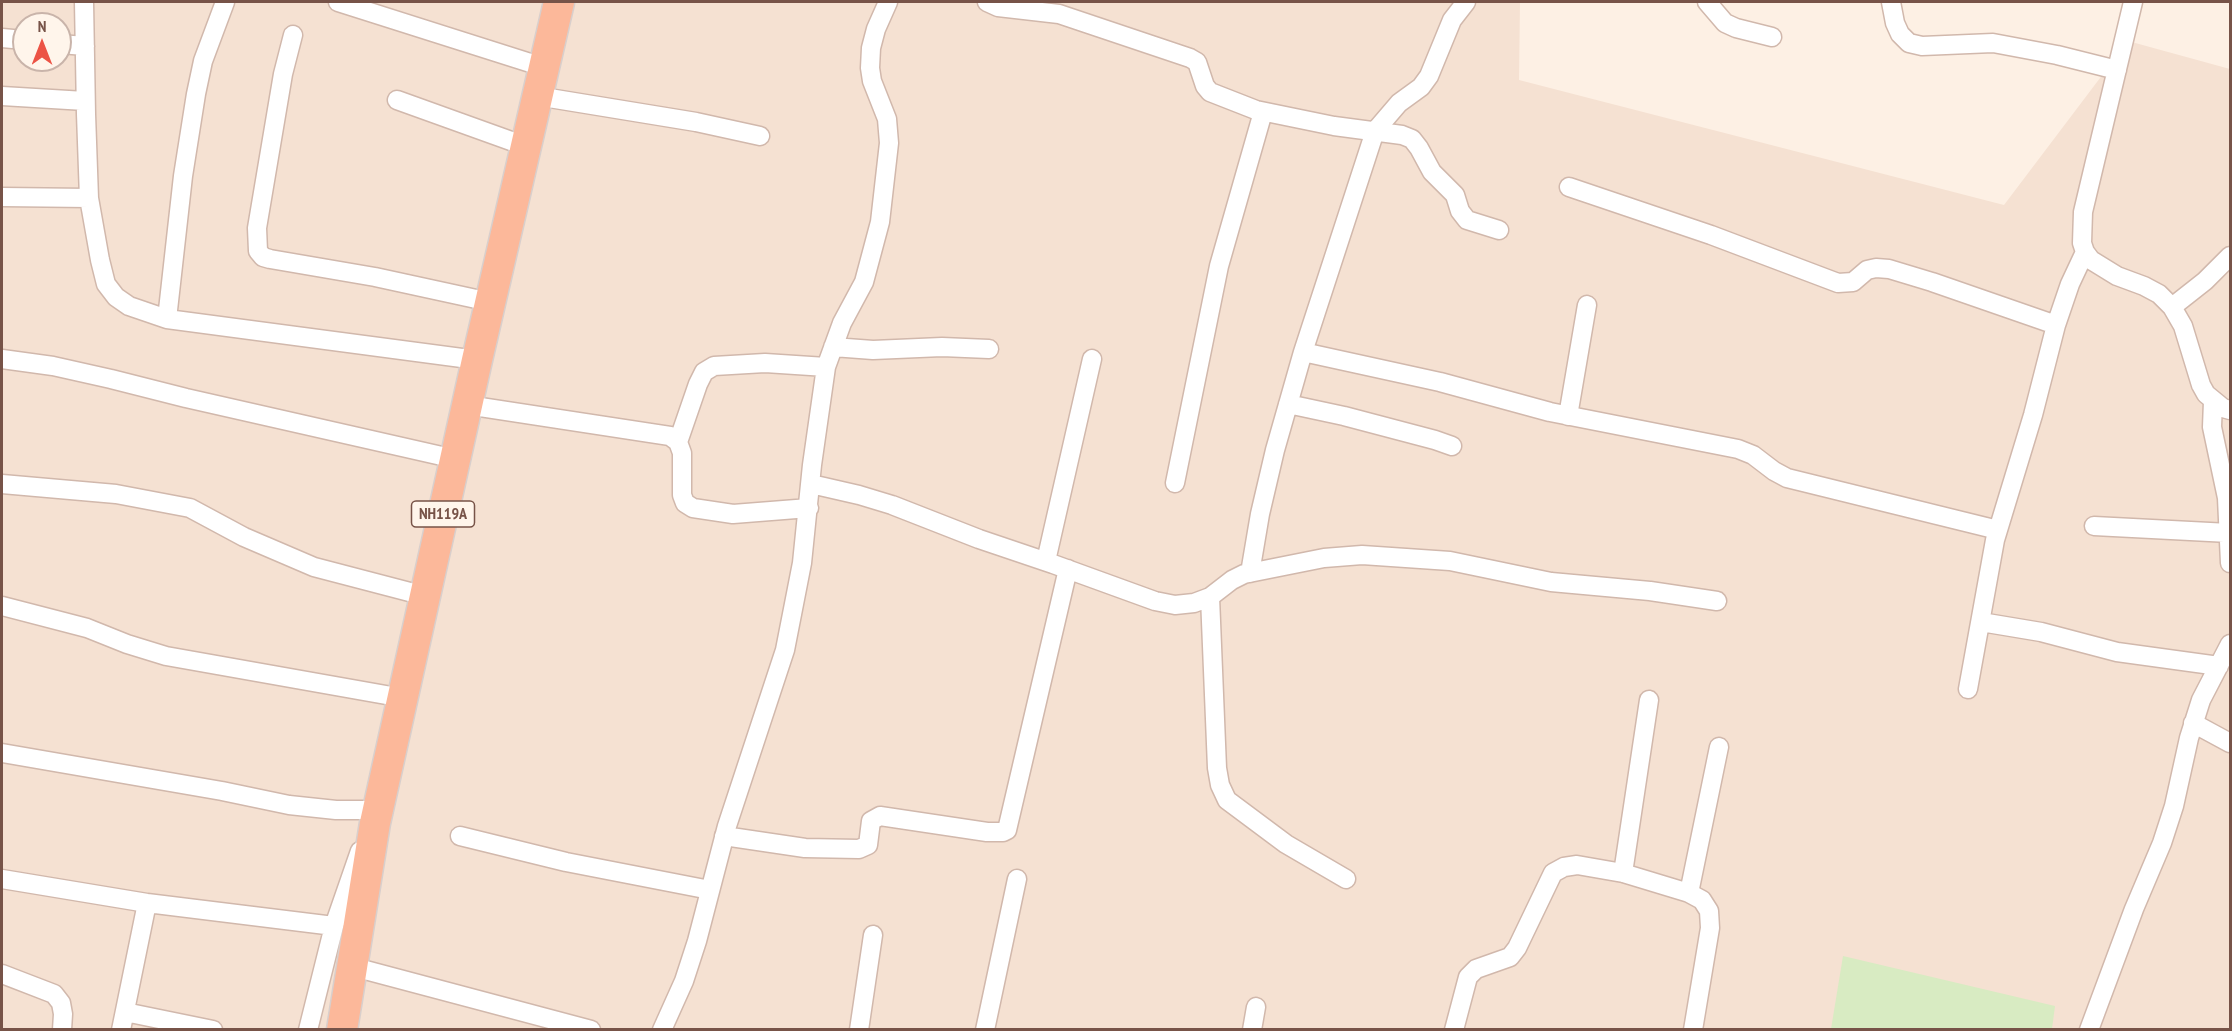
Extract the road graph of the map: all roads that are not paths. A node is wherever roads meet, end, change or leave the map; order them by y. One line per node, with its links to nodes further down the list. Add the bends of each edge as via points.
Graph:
1 (84, 2): 14 (street)
2 (225, 2): 34 (street, via 203,61 192,114)
3 (338, 2): 15 (street)
4 (559, 2): 15 (highway, NH119A)
5 (888, 2): 36 (street, via 871,48 870,68 887,119 889,143 880,222 864,282)
6 (987, 2): 21 (street, via 998,7 1059,14 1190,58 1197,62 1210,92)
7 (1466, 2): 22 (street, via 1452,20 1429,76)
8 (1707, 2): 12 (street, via 1725,23)
9 (1891, 2): 16 (street, via 1894,23 1909,43 1993,43)
10 (2133, 2): 16 (street)
11 (293, 35): 31 (street, via 257,228 258,251 270,259)
12 (1772, 37)
13 (72, 45): 14 (street)
14 (85, 46): 20 (street)
15 (543, 67): 18 (highway, NH119A)
16 (2117, 70): 29 (street, via 2081,229)
17 (2, 96): 20 (street)
18 (537, 96): 23 (street); 24 (highway, NH119A)
19 (396, 100): 24 (street)
20 (85, 101): 27 (street)
21 (1263, 112): 22 (street); 51 (street, via 1219,266)
22 (1375, 131): 28 (street, via 1412,139 1432,172 1455,195 1467,220); 38 (street)
23 (760, 136)
24 (525, 146): 31 (highway, NH119A)
25 (1569, 187): 35 (street, via 1838,283 1853,282 1867,270 1889,269)
26 (2, 197): 27 (street)
27 (89, 198): 34 (street, via 106,284 129,306)
28 (1500, 230)
29 (2085, 252): 33 (street, via 2108,271 2159,294); 35 (street)
30 (2230, 256): 33 (street)
31 (490, 302): 41 (highway, NH119A)
32 (1587, 305): 47 (street)
33 (2172, 307): 43 (street, via 2201,385)
34 (167, 319): 41 (street)
35 (2056, 325): 56 (street)
36 (833, 347): 37 (street); 42 (street)
37 (989, 349)
38 (1303, 352): 44 (street); 47 (street, via 1440,382)
39 (2, 359): 50 (street, via 53,366)
40 (1092, 359): 58 (street)
41 (477, 360): 45 (highway, NH119A)
42 (826, 367): 48 (street, via 765,363 714,366 704,372 698,384); 53 (street)
43 (2213, 401): 46 (street); 57 (street, via 2212,427 2227,498)
44 (1288, 404): 49 (street); 61 (street, via 1265,488)
45 (467, 405): 48 (street, via 656,433); 50 (highway, NH119A)
46 (2230, 410)
47 (1568, 416): 56 (street, via 1738,449 1780,475 1803,483)
48 (678, 442): 54 (street, via 682,453 682,495 693,508 733,514)
49 (1452, 446)
50 (455, 459): 62 (highway, NH119A)
51 (1175, 483)
52 (2, 484): 62 (street, via 116,494 190,508 314,567)
53 (811, 484): 54 (street); 58 (street, via 892,505)
54 (809, 508): 78 (street, via 785,650)
55 (2094, 526): 57 (street)
56 (1998, 530): 66 (street)
57 (2229, 533): 59 (street)
58 (1046, 561): 60 (street)
59 (2230, 562)
60 (1068, 569): 63 (street, via 1175,605); 78 (street, via 1007,830 987,832 880,816 872,821 868,845 859,849 805,848)
61 (1250, 573): 63 (street, via 1232,580); 64 (street, via 1324,558 1401,557 1450,561 1551,582)
62 (425, 596): 70 (highway, NH119A)
63 (1210, 597): 82 (street, via 1217,768 1227,800 1286,844)
64 (1717, 601)
65 (2, 606): 70 (street, via 87,628 166,656)
66 (1982, 622): 68 (street, via 2041,632 2117,652); 69 (street)
67 (2230, 644): 68 (street)
68 (2220, 666): 72 (street)
69 (1968, 689)
70 (403, 698): 76 (highway, NH119A)
71 (1649, 700): 79 (street)
72 (2193, 723): 73 (street); 103 (street, via 2162,843)
73 (2230, 743)
74 (1719, 747): 84 (street)
75 (2, 753): 76 (street)
76 (377, 817): 86 (street); 88 (highway, NH119A)
77 (460, 836): 83 (street, via 566,862)
78 (724, 836): 83 (street)
79 (1623, 873): 84 (street); 101 (street, via 1577,865 1553,873 1510,957 1476,969 1468,977)
80 (2, 879): 85 (street)
81 (1017, 879): 99 (street)
82 (1346, 879)
83 (710, 890): 97 (street, via 684,981)
84 (1689, 893): 102 (street, via 1702,900 1709,911 1710,928)
85 (147, 903): 86 (street); 91 (street)
86 (334, 926): 94 (street)
87 (873, 935): 98 (street)
88 (354, 967): 95 (highway, NH119A); 96 (street)
89 (2, 974): 92 (street, via 54,994 61,1003)
90 (1256, 1007): 100 (street)
91 (123, 1021): 93 (street)
92 (62, 1029)
93 (213, 1029)
94 (308, 1029)
95 (342, 1029)
96 (591, 1029)
97 (662, 1029)
98 (859, 1029)
99 (985, 1029)
100 (1252, 1029)
101 (1454, 1029)
102 (1693, 1029)
103 (2089, 1029)

